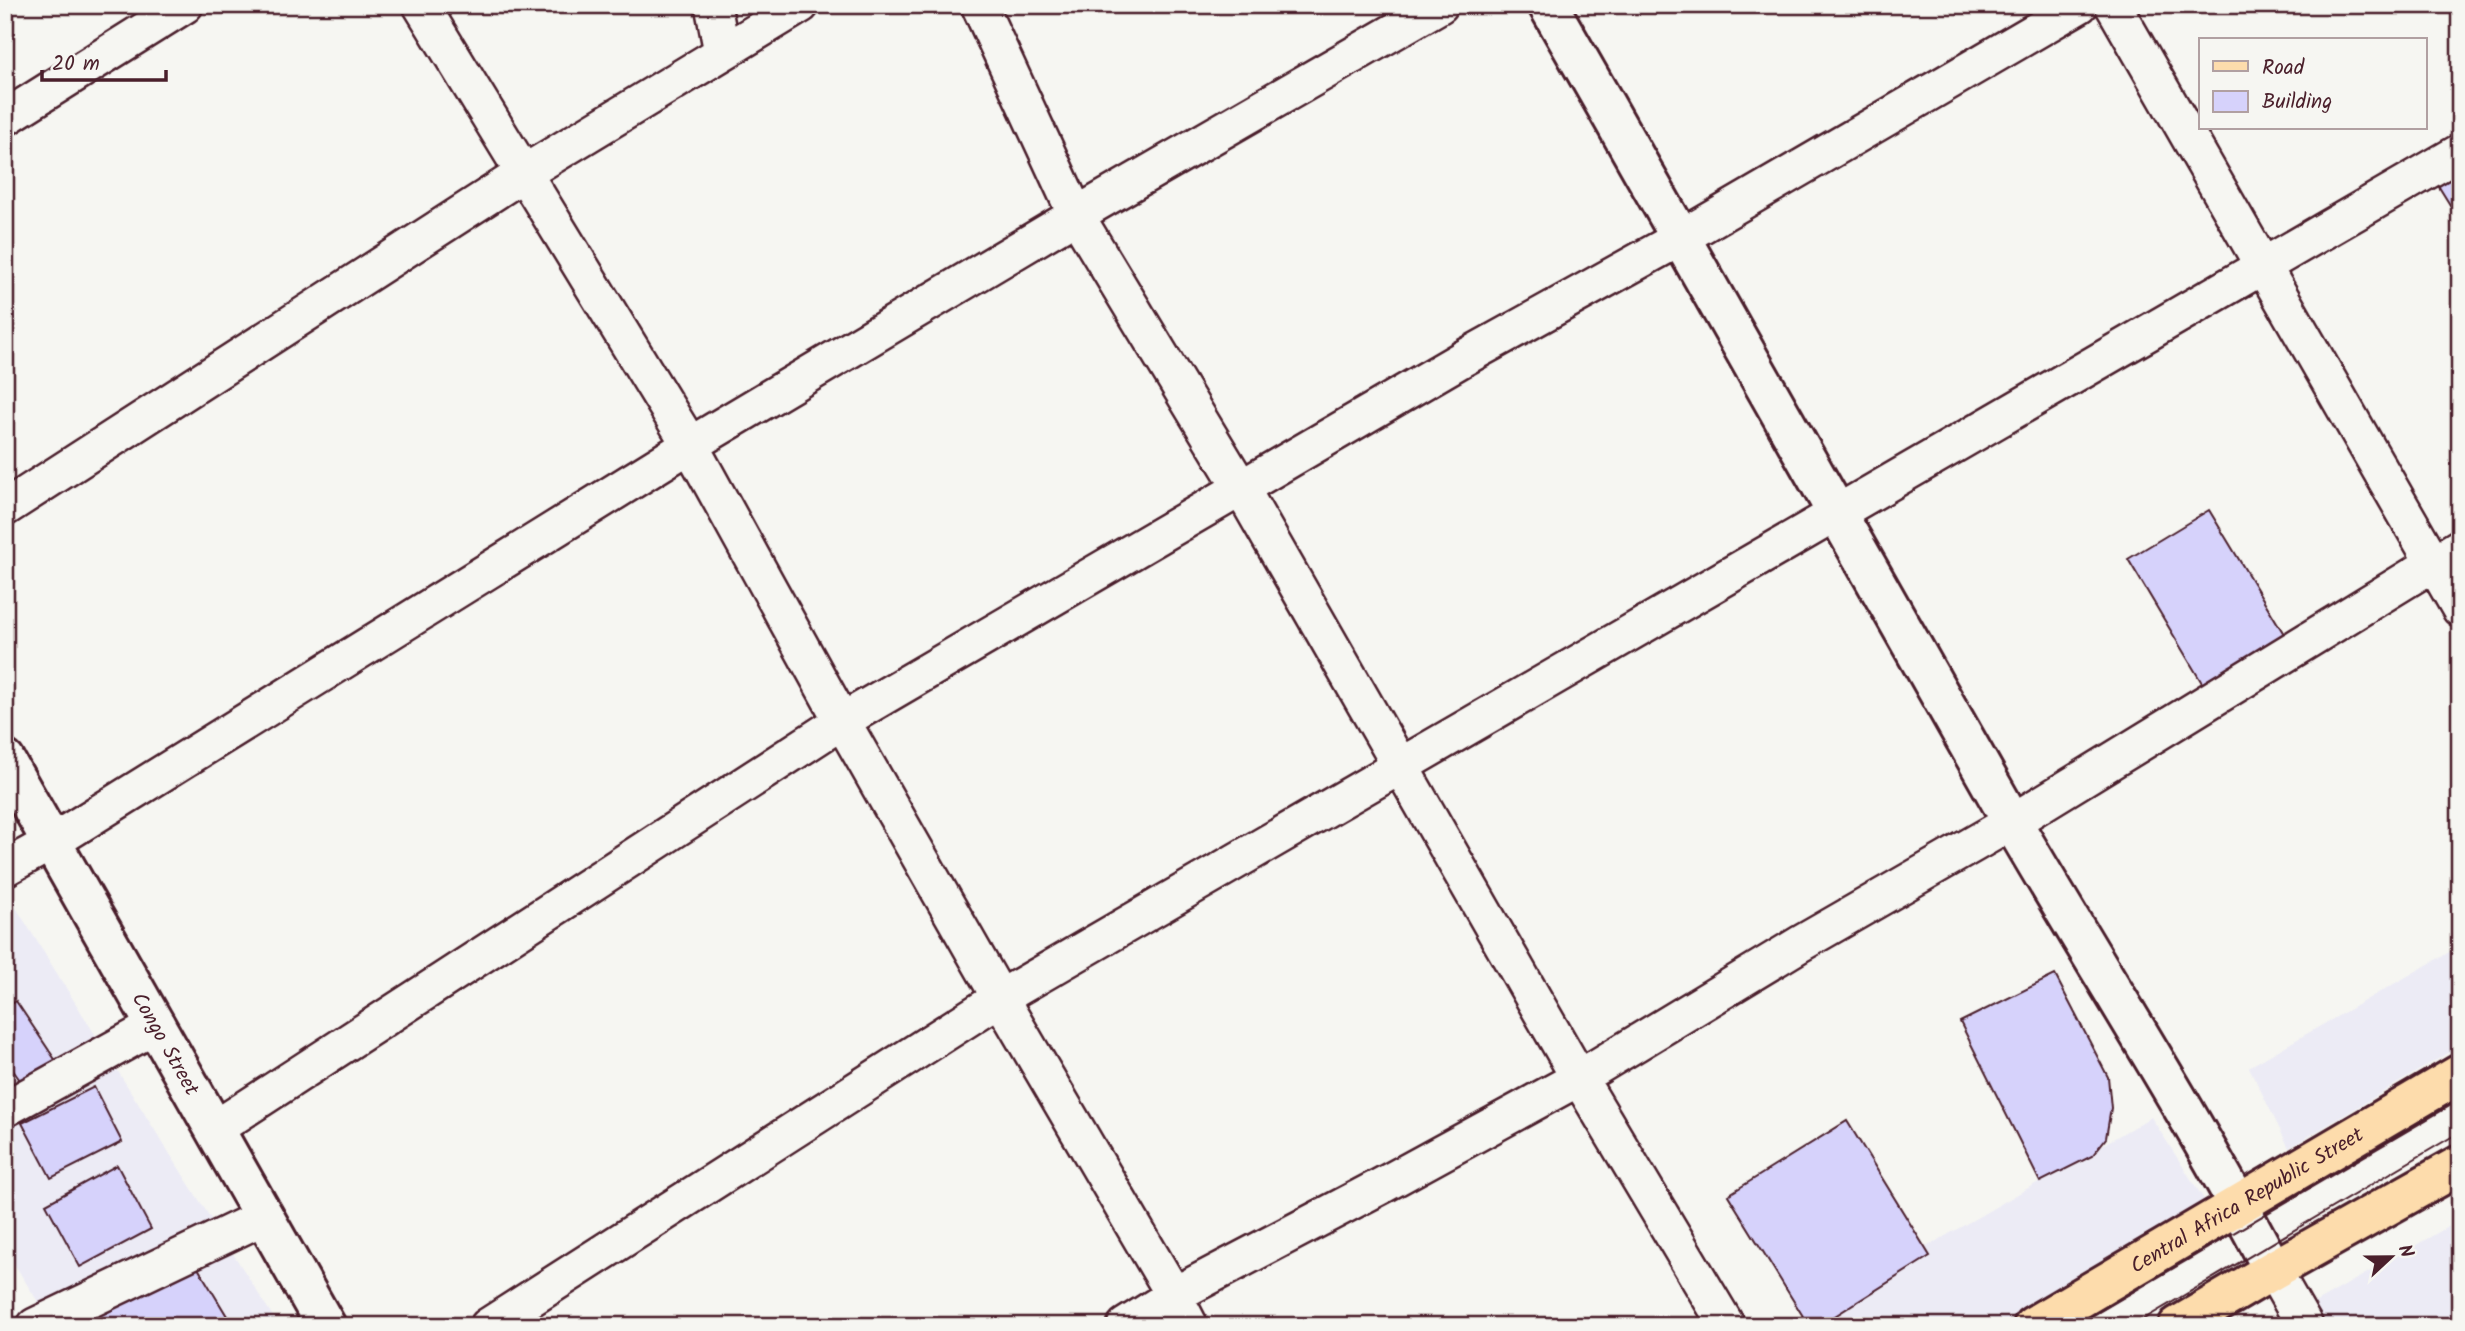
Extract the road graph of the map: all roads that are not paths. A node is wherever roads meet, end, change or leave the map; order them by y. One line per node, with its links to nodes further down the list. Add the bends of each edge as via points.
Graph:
1 (185, 5): 11 (street)
2 (421, 5): 13 (street)
3 (713, 5): 10 (street)
4 (801, 5): 10 (street)
5 (979, 5): 14 (street)
6 (1440, 5): 14 (street)
7 (1548, 5): 15 (street)
8 (2080, 5): 15 (street)
9 (2113, 5): 16 (street)
10 (722, 52): 13 (street)
11 (5, 118)
12 (2460, 152): 16 (street)
13 (524, 173): 17 (street); 19 (street)
14 (1076, 215): 17 (street); 18 (street)
15 (1682, 237): 18 (street); 20 (street)
16 (2261, 265): 20 (street); 21 (street)
17 (690, 445): 23 (street); 27 (street)
18 (1241, 488): 23 (street); 25 (street)
19 (5, 508)
20 (1837, 515): 25 (street); 26 (street)
21 (2446, 555): 22 (street); 26 (street)
22 (2460, 609)
23 (842, 721): 29 (street); 34 (street)
24 (5, 760): 27 (street, Congo Street)
25 (1399, 768): 29 (street); 32 (street)
26 (2012, 822): 32 (street); 36 (street)
27 (52, 842): 28 (street); 30 (street, Congo Street)
28 (5, 868)
29 (1000, 999): 39 (street); 42 (street)
30 (157, 1025): 33 (street); 34 (street, Congo Street)
31 (2460, 1074): 36 (main road, Central Africa Republic Street)
32 (1579, 1077): 39 (street); 45 (street)
33 (5, 1109)
34 (216, 1128): 37 (street, Congo Street)
35 (2460, 1165): 38 (main road)
36 (2239, 1203): 38 (street); 46 (main road, Central Africa Republic Street)
37 (265, 1216): 40 (street); 41 (street, Congo Street)
38 (2273, 1270): 47 (main road); 48 (street)
39 (1174, 1295): 43 (street); 44 (street)
40 (35, 1326)
41 (326, 1326)
42 (488, 1326)
43 (1125, 1326)
44 (1190, 1326)
45 (1727, 1326)
46 (2033, 1326)
47 (2178, 1326)
48 (2305, 1326)

